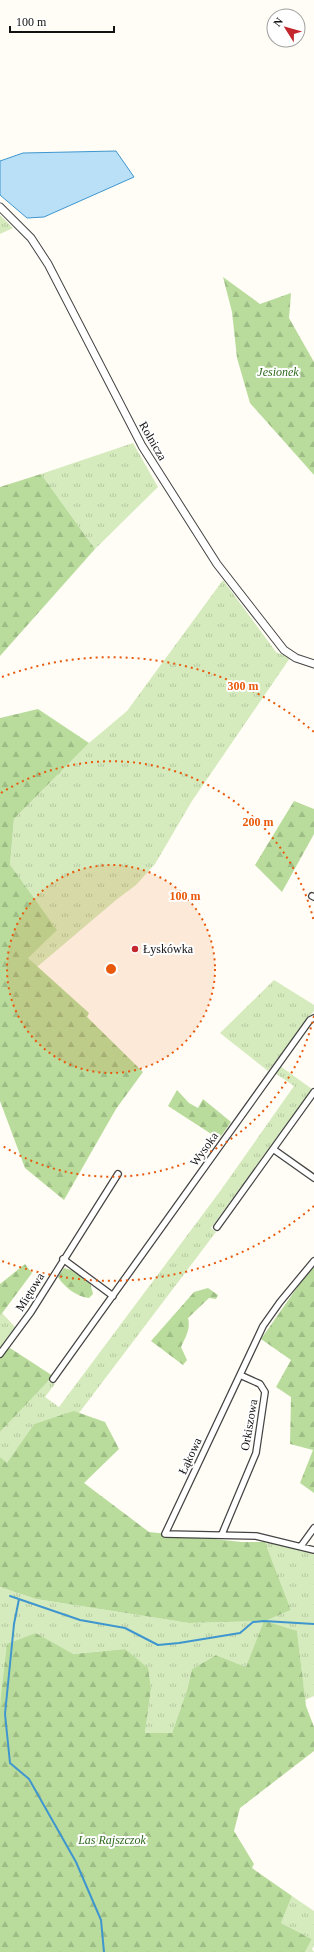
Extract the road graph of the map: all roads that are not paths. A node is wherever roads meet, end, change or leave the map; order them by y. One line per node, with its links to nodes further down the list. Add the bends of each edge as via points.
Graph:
1 (0, 207): 2 (street, Rolnicza, via 31,238 48,264 142,446 218,564 284,650 296,658)
2 (314, 664)
3 (314, 1018): 11 (street, Wysoka, via 310,1020)
4 (314, 1092): 5 (street)
5 (273, 1149): 7 (street); 8 (street)
6 (118, 1174): 9 (street, Miętowa)
7 (314, 1178)
8 (217, 1227)
9 (63, 1259): 11 (street); 12 (street, Miętowa, via 31,1312)
10 (314, 1261): 13 (street, Łąkowa, via 263,1326)
11 (113, 1296): 14 (street, Wysoka)
12 (0, 1354)
13 (240, 1375): 16 (street, Orkiszowa, via 260,1384 265,1392 256,1453); 16 (street, Łąkowa, via 165,1534)
14 (53, 1379)
15 (314, 1528): 17 (street)
16 (222, 1534): 17 (street, Łąkowa, via 256,1536)
17 (301, 1546): 18 (street, Łąkowa)
18 (314, 1550)

